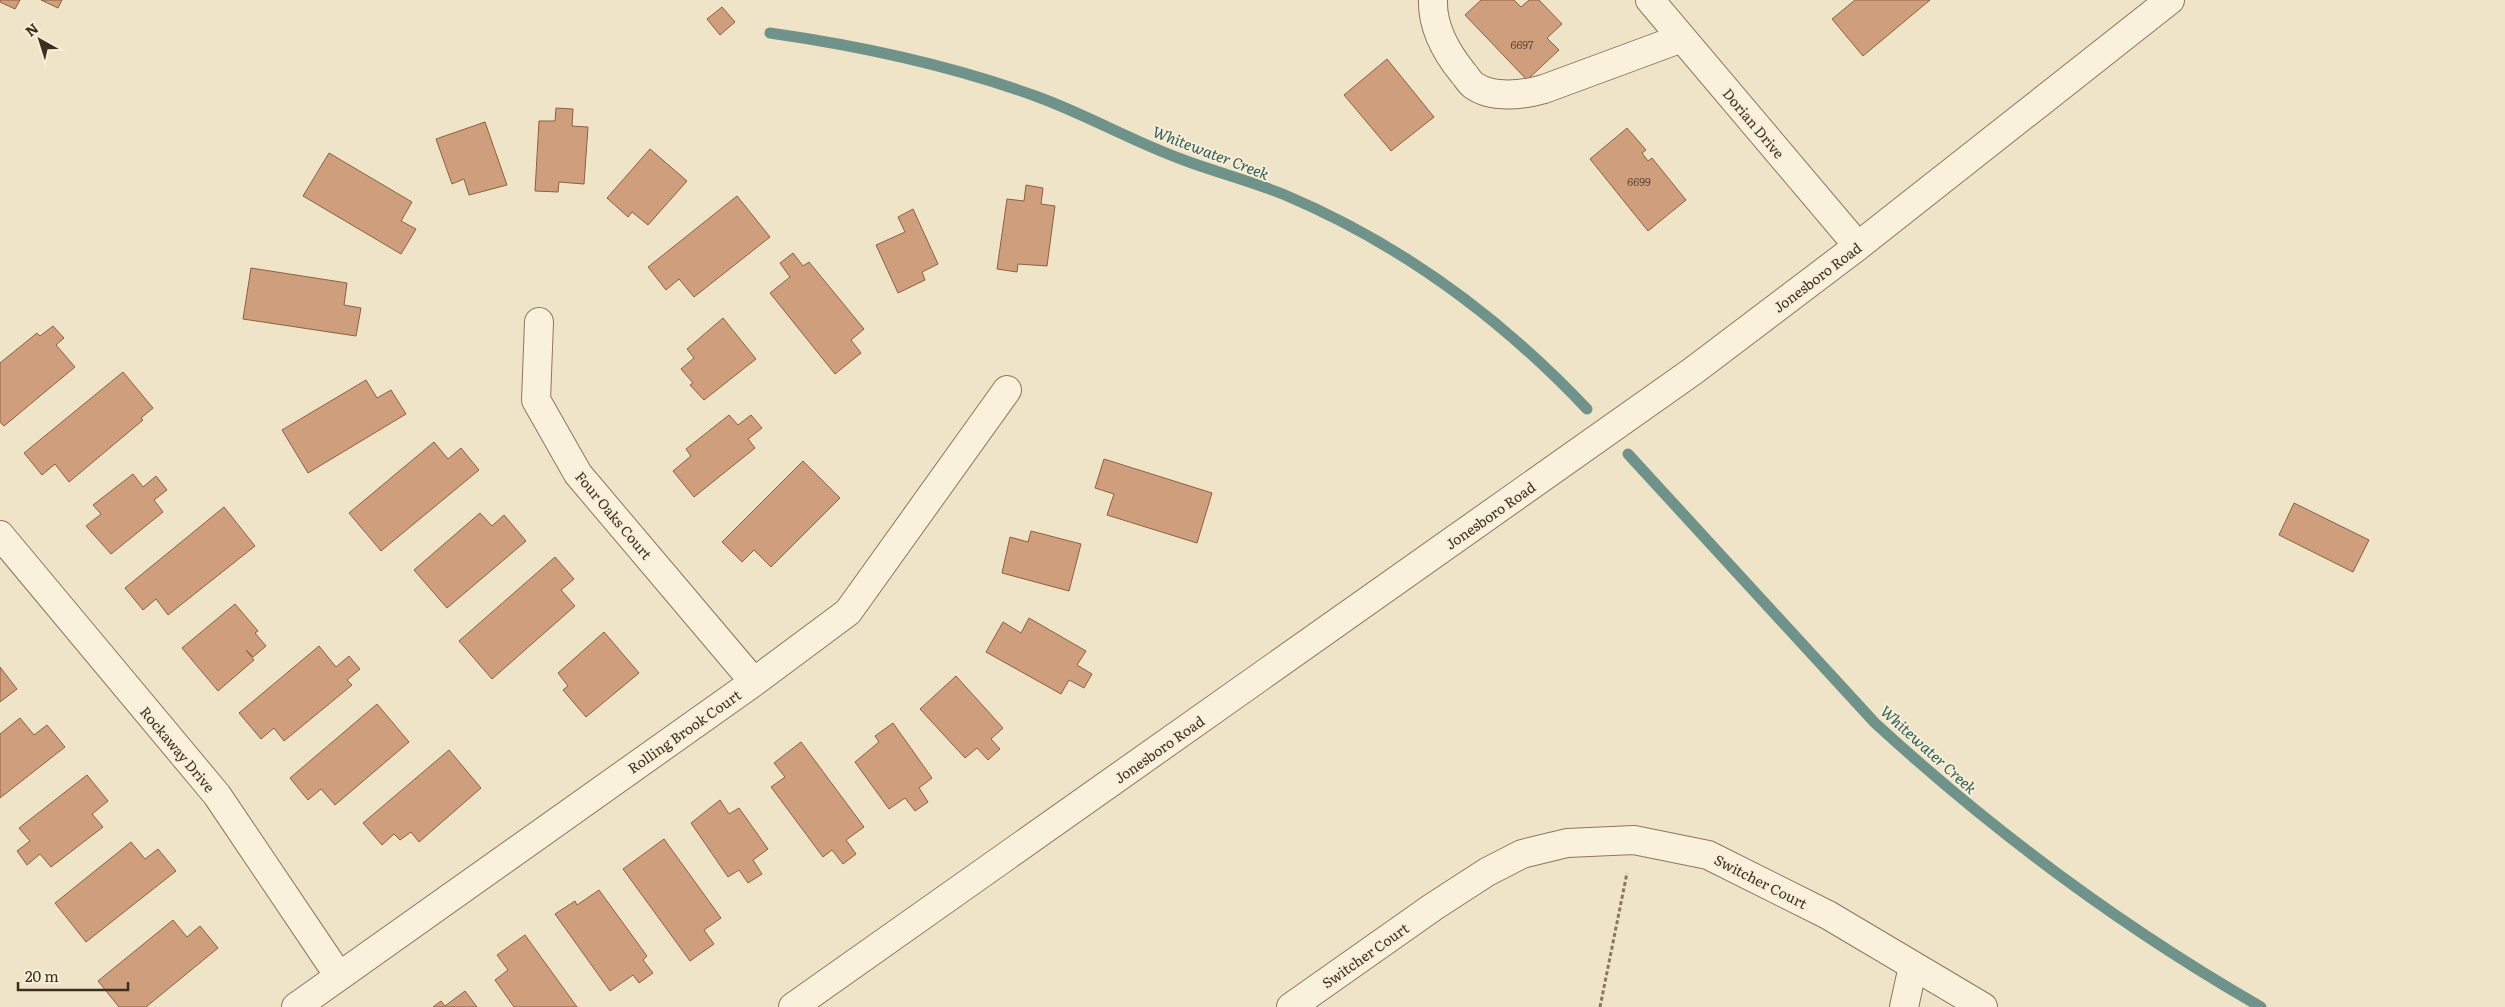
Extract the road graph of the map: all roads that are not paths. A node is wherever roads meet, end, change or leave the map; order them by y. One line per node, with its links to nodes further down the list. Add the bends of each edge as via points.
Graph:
1 (1433, 0): 4 (street, via 1437,30 1451,58 1473,85 1494,93 1526,94 1544,89)
2 (1650, 0): 4 (street, Dorian Drive)
3 (2170, 0): 5 (street, Jonesboro Road)
4 (1682, 38): 5 (street, Dorian Drive)
5 (1858, 246): 13 (street, Jonesboro Road, via 1693,372)
6 (539, 322): 9 (street, Four Oaks Court, via 536,400 578,474)
7 (1007, 390): 9 (street, Rolling Brook Court, via 848,612)
8 (0, 535): 11 (street, Rockaway Drive, via 217,795)
9 (754, 682): 11 (street, Rolling Brook Court)
10 (1913, 966): 14 (street, Switcher Court, via 1828,915 1708,854 1634,840 1567,843 1522,854 1487,872); 15 (street); 16 (street, Switcher Court)
11 (339, 976): 12 (street, Rolling Brook Court)
12 (296, 1007)
13 (793, 1007)
14 (1291, 1007)
15 (1904, 1007)
16 (1983, 1007)

